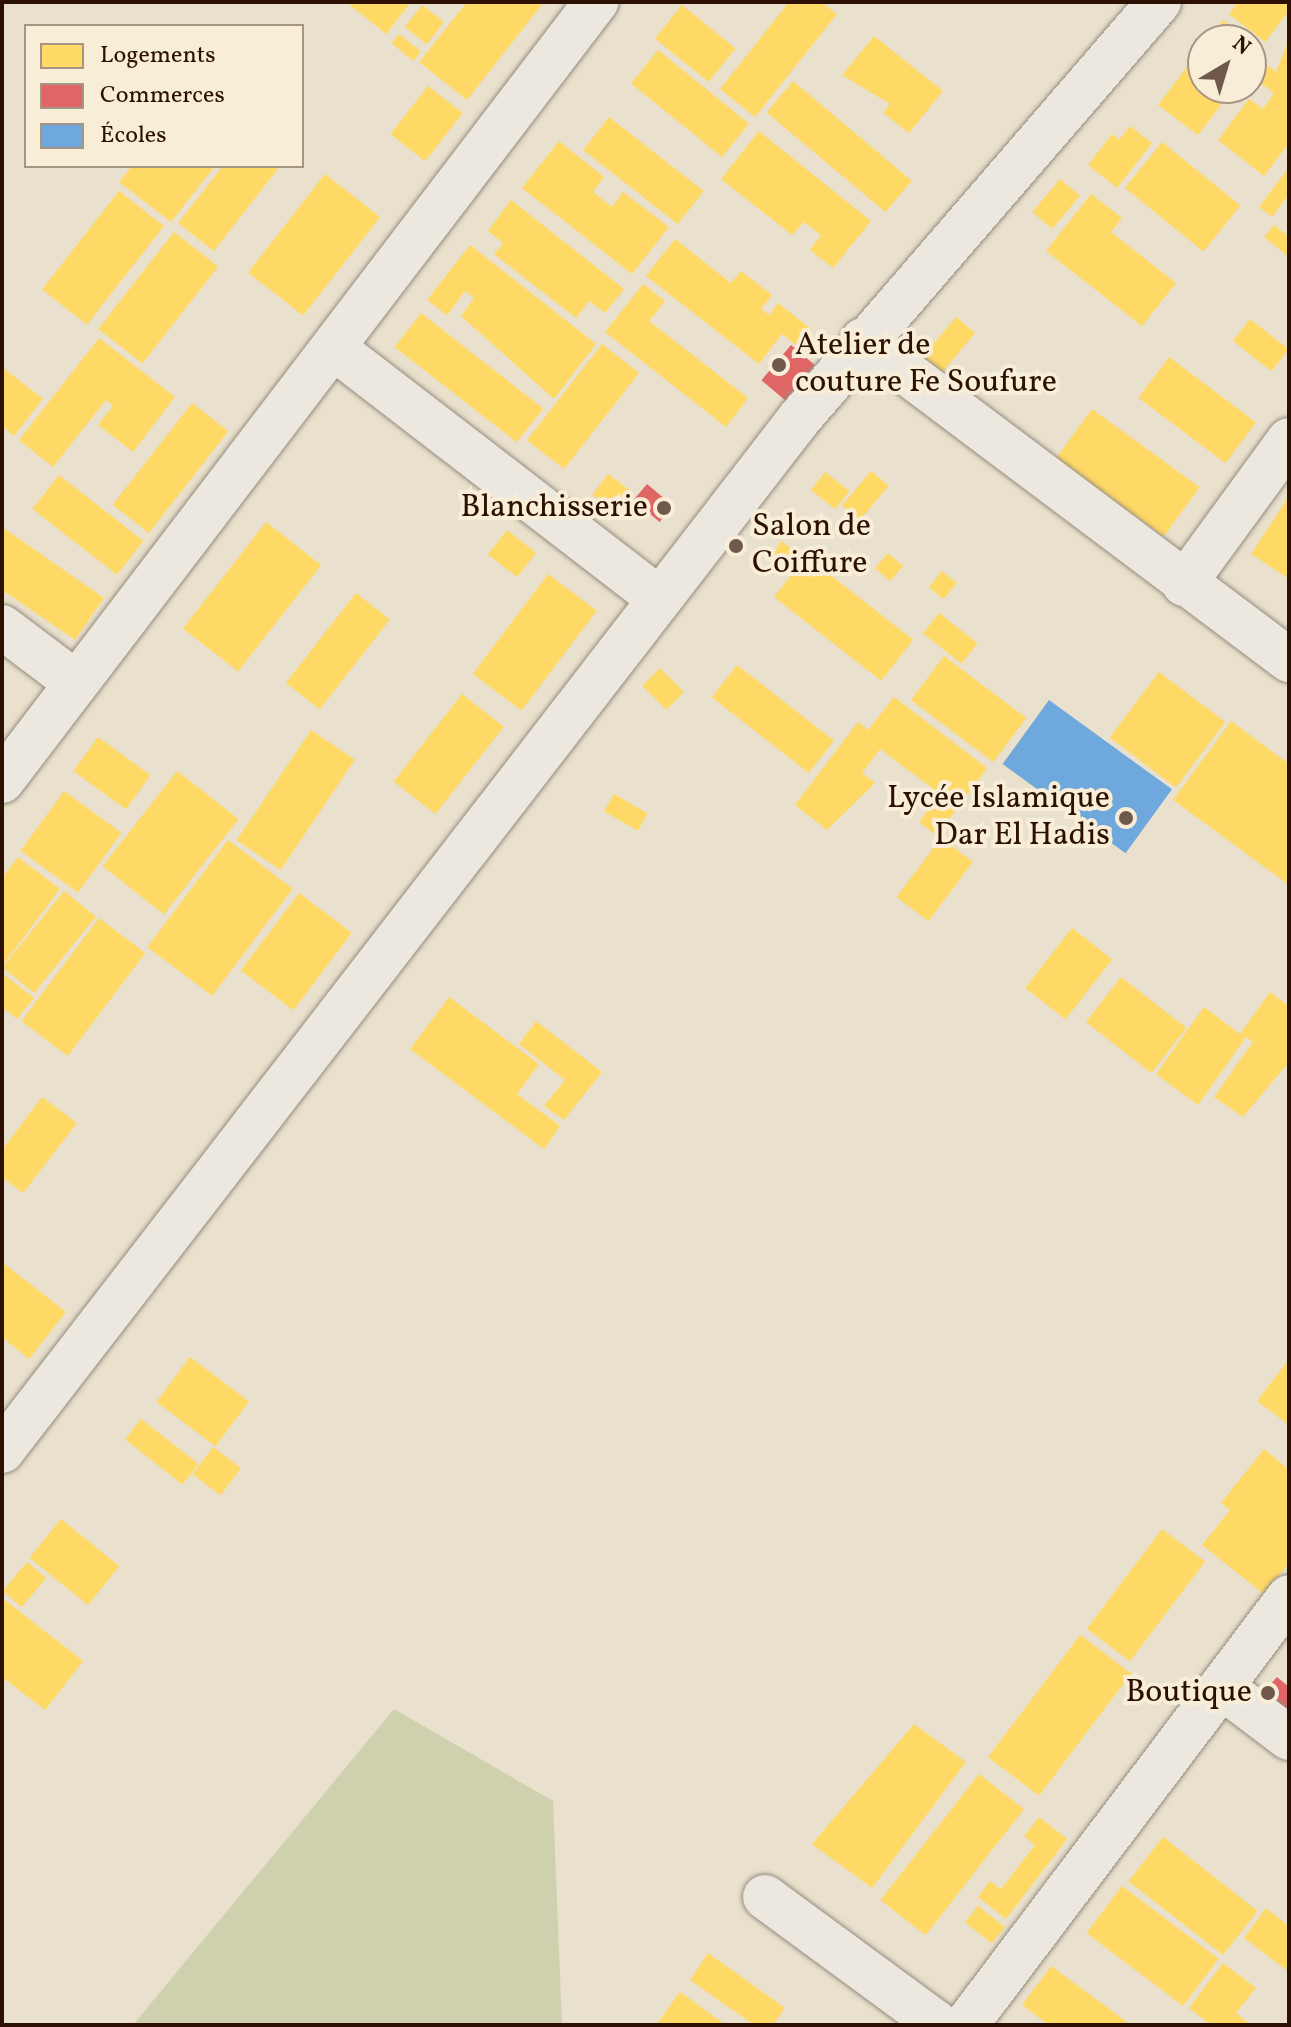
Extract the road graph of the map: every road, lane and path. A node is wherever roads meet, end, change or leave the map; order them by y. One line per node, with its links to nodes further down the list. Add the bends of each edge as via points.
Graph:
1 (596, 2): 4 (street)
2 (1159, 2): 3 (street)
3 (863, 340): 6 (street); 7 (street)
4 (335, 349): 7 (street); 10 (street)
5 (1289, 440): 6 (street)
6 (1184, 584): 9 (street)
7 (658, 598): 12 (street)
8 (2, 627): 10 (street)
9 (1289, 660)
10 (75, 682): 11 (street)
11 (2, 781)
12 (3, 1447)
13 (1289, 1597): 14 (street)
14 (1223, 1688): 15 (street); 18 (street)
15 (1289, 1738)
16 (765, 1897): 17 (street)
17 (939, 2025)
18 (966, 2025)

